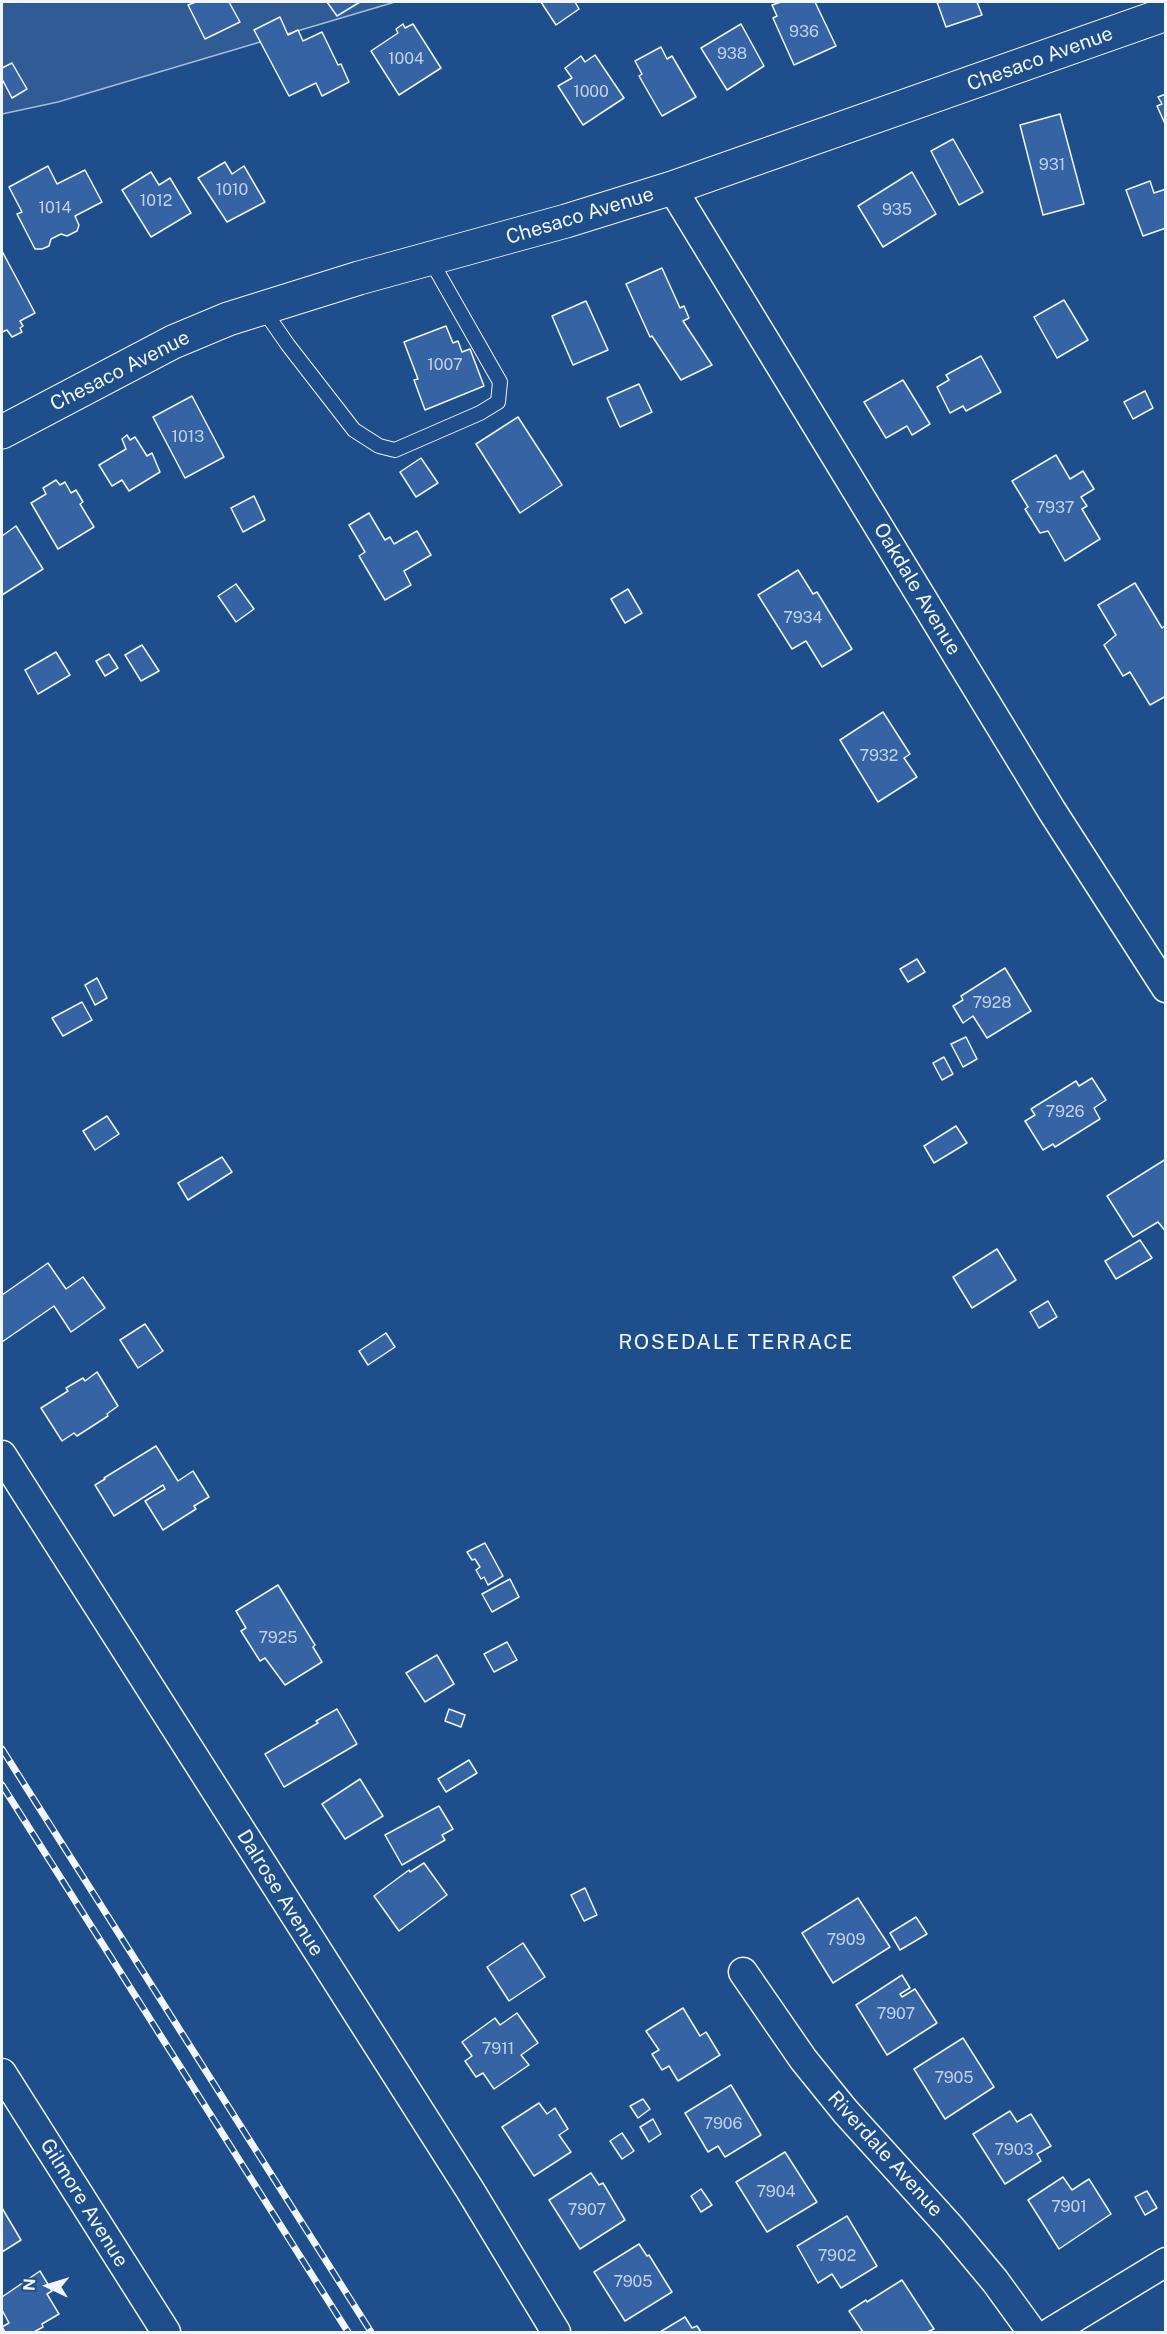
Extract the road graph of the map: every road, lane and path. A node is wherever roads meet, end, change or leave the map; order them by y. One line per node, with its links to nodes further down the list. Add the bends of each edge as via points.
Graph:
1 (1166, 14): 2 (street, Chesaco Avenue)
2 (672, 188): 3 (street, Chesaco Avenue); 6 (street, Oakdale Avenue, via 1046,801)
3 (430, 258): 4 (street, Chesaco Avenue); 4 (lane, via 500,382 498,402 395,450 379,446 354,430)
4 (262, 307): 5 (street, Chesaco Avenue, via 173,342)
5 (2, 432)
6 (1166, 988)
7 (2, 1455): 12 (street, Dalrose Avenue, via 470,2190)
8 (743, 1972): 13 (street, Riverdale Avenue, via 845,2111 950,2227)
9 (2, 2073): 11 (street, Gilmore Avenue)
10 (1166, 2262): 14 (street)
11 (166, 2332)
12 (556, 2332)
13 (1032, 2332)
14 (1051, 2332)

